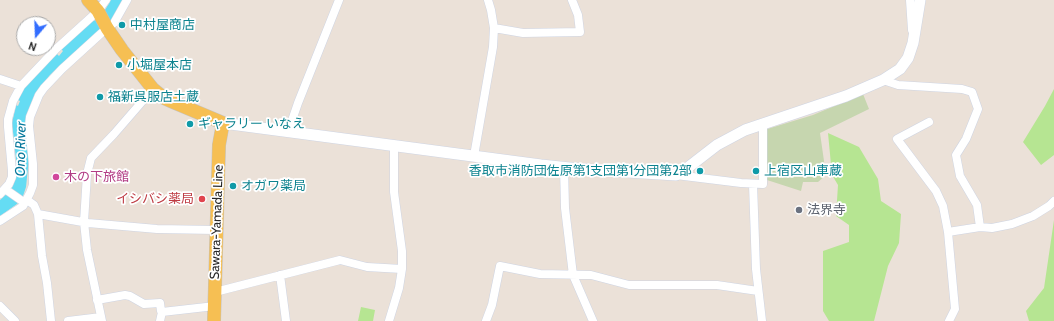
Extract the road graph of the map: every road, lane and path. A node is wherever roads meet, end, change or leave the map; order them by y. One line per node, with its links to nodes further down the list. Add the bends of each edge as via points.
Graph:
1 (88, 0): 9 (main road)
2 (106, 0): 9 (street)
3 (128, 0): 9 (street, via 114,23)
4 (339, 0): 19 (street)
5 (488, 0): 10 (street)
6 (572, 0): 10 (street, via 578,15 580,32 523,33)
7 (910, 0): 11 (street)
8 (920, 0): 11 (street)
9 (103, 20): 14 (street, via 56,49); 15 (main road); 26 (street, via 44,88 35,102 29,126 33,185)
10 (494, 28): 21 (street)
11 (913, 43): 13 (street, via 908,58 900,69)
12 (0, 79): 14 (street)
13 (883, 80): 18 (street, via 846,96); 31 (street, via 898,85 962,89 972,92 978,109 966,139 956,155 960,176 977,205)
14 (20, 86): 25 (street, via 8,119 12,171)
15 (153, 88): 17 (main road, via 164,98); 30 (street, via 91,158 87,174)
16 (929, 122): 33 (street, via 896,139 936,191 943,206)
17 (223, 123): 19 (street); 32 (main road, Sawara-Yamada Line, via 219,146)
18 (763, 124): 23 (street, via 745,130 717,145); 24 (street, via 763,184)
19 (288, 132): 20 (street)
20 (394, 144): 21 (street); 34 (street, via 394,192)
21 (474, 156): 22 (street)
22 (564, 167): 23 (street); 35 (street, via 564,208)
23 (676, 175): 24 (street)
24 (753, 184): 37 (street)
25 (5, 192): 26 (street)
26 (24, 201): 28 (street, via 34,205); 29 (street)
27 (1054, 201): 31 (street, via 1033,216 1012,224 992,228)
28 (38, 214): 30 (street); 45 (street)
29 (0, 221)
30 (84, 222): 32 (street, via 157,229); 39 (street)
31 (980, 227): 33 (street)
32 (216, 230): 38 (main road, Sawara-Yamada Line)
33 (948, 232): 54 (street, via 955,309)
34 (402, 269): 36 (street, via 367,268 340,260); 50 (street, via 400,288)
35 (573, 275): 37 (street, via 591,275 629,285 717,285); 51 (street, via 540,274 500,266); 52 (street)
36 (280, 276): 38 (street); 49 (street)
37 (758, 291): 53 (street)
38 (215, 292): 41 (main road, Sawara-Yamada Line)
39 (98, 300): 42 (street, via 125,295 144,304 160,303); 43 (street)
40 (0, 306): 44 (street)
41 (214, 306): 42 (street); 48 (main road, Sawara-Yamada Line)
42 (162, 312): 47 (street)
43 (102, 319): 46 (street)
44 (16, 321)
45 (51, 321)
46 (68, 321)
47 (160, 321)
48 (214, 321)
49 (286, 321)
50 (389, 321)
51 (486, 321)
52 (593, 321)
53 (762, 321)
54 (949, 321)

